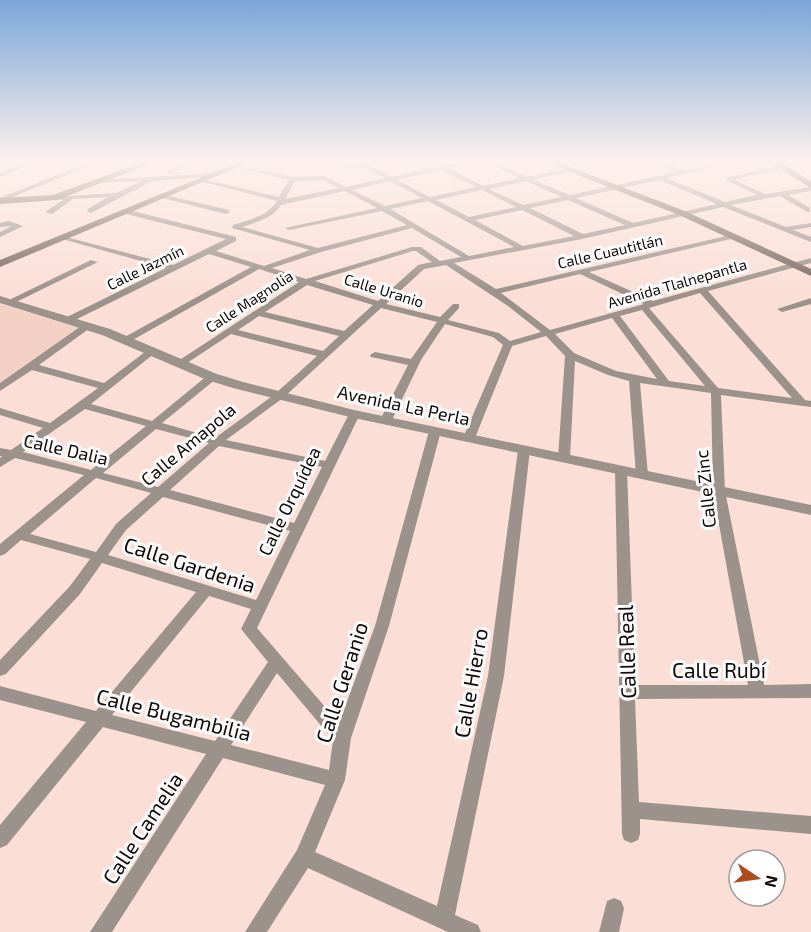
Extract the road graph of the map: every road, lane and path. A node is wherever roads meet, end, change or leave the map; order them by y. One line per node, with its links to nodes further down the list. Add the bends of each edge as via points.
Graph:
1 (59, 205): 20 (street)
2 (100, 205): 19 (street)
3 (145, 205): 21 (main road)
4 (200, 205): 22 (street)
5 (278, 205): 37 (street, via 269,215 236,228)
6 (378, 205): 16 (street)
7 (389, 205): 16 (street)
8 (445, 205): 24 (street)
9 (519, 205): 17 (street)
10 (536, 205): 17 (street)
11 (588, 205): 26 (street)
12 (663, 205): 23 (main road)
13 (717, 205): 23 (street)
14 (727, 205): 30 (street)
15 (800, 205): 18 (street)
16 (381, 207): 28 (street); 29 (street)
17 (524, 208): 24 (street); 33 (street)
18 (807, 210)
19 (91, 211)
20 (49, 212)
21 (129, 212): 34 (main road); 38 (street, Calle Jazmín, via 233,239)
22 (226, 212)
23 (682, 213): 26 (street); 32 (main road)
24 (471, 219): 36 (street)
25 (0, 225): 31 (street, via 19,226)
26 (631, 225): 33 (street)
27 (811, 225): 30 (street)
28 (413, 226): 37 (street); 40 (street)
29 (289, 228)
30 (784, 230): 35 (street)
31 (0, 235)
32 (732, 236): 46 (main road); 49 (street, Calle Cuautitlán)
33 (582, 237): 36 (street)
34 (66, 239): 41 (main road); 48 (street)
35 (811, 240)
36 (522, 248): 40 (street)
37 (318, 250): 47 (street)
38 (209, 251): 47 (street, Calle Uranio); 48 (street, Calle Jazmín)
39 (0, 257): 41 (street)
40 (466, 257): 44 (street)
41 (12, 260): 45 (main road)
42 (811, 260): 46 (street, Avenida Tlalnepantla)
43 (94, 262): 54 (street)
44 (442, 262): 51 (street, Calle Magnolia, via 412,249); 53 (street, Calle Magnolia); 56 (street, Calle Amapola, via 421,267)
45 (0, 264)
46 (793, 265): 50 (main road); 52 (street, Avenida Tlalnepantla)
47 (262, 267): 51 (street, Calle Uranio); 68 (street)
48 (174, 268): 62 (street, Calle Jazmín)
49 (582, 272): 53 (street, Calle Cuautitlán); 58 (street)
50 (811, 273)
51 (307, 281): 56 (street, Calle Uranio); 60 (street, Calle Magnolia)
52 (702, 290): 58 (street, Avenida Tlalnepantla); 84 (street)
53 (495, 292): 66 (street, Calle Magnolia)
54 (5, 301): 62 (street, Avenida La Perla)
55 (811, 301): 59 (street)
56 (381, 305): 63 (street, Calle Uranio); 67 (street, Calle Amapola)
57 (456, 306): 63 (street)
58 (648, 306): 61 (street, Avenida Tlalnepantla); 82 (street)
59 (782, 309)
60 (258, 313): 65 (street, Calle Magnolia); 67 (street)
61 (615, 315): 66 (street, Avenida Tlalnepantla); 79 (street)
62 (68, 320): 64 (street, Avenida La Perla)
63 (439, 322): 69 (street, Calle Uranio, via 487,332); 75 (street)
64 (87, 326): 68 (street, Avenida La Perla); 76 (street)
65 (230, 331): 71 (street); 74 (street, Calle Magnolia)
66 (550, 333): 69 (street); 73 (street, Calle Magnolia)
67 (347, 335): 71 (street, Calle Amapola)
68 (126, 340): 70 (street, Avenida La Perla)
69 (508, 344): 92 (street)
70 (152, 351): 74 (street, Avenida La Perla); 80 (street)
71 (326, 355): 83 (street, Calle Amapola)
72 (375, 355): 75 (street)
73 (570, 355): 78 (street, via 612,374); 96 (street)
74 (180, 363): 77 (street, Avenida La Perla)
75 (414, 363): 88 (street)
76 (31, 366): 80 (street); 81 (street)
77 (212, 377): 83 (street, Avenida La Perla); 89 (street)
78 (634, 379): 79 (street); 101 (street)
79 (666, 384): 82 (street)
80 (105, 387): 85 (street)
81 (0, 388)
82 (716, 392): 84 (street); 103 (street, Calle Zinc)
83 (279, 396): 87 (street, Avenida La Perla); 93 (street, Calle Amapola)
84 (807, 404)
85 (83, 405): 89 (street); 90 (street)
86 (0, 411): 90 (street)
87 (354, 414): 88 (street, Avenida La Perla); 98 (street, Calle Orquídea)
88 (386, 420): 91 (street, Avenida La Perla)
89 (153, 425): 93 (street); 100 (street)
90 (51, 427): 95 (street)
91 (435, 431): 92 (street, Avenida La Perla); 118 (street, Calle Geranio, via 382,626)
92 (469, 438): 94 (street, Avenida La Perla)
93 (216, 442): 98 (street); 102 (street, Calle Amapola)
94 (524, 450): 96 (street, Avenida La Perla); 127 (street, Calle Hierro, via 496,676)
95 (6, 453): 97 (street); 100 (street, Calle Dalia)
96 (564, 458): 99 (street, Avenida La Perla)
97 (0, 463)
98 (328, 465): 105 (street, Calle Orquídea)
99 (621, 470): 101 (street, Avenida La Perla); 115 (street, Calle Real)
100 (93, 473): 102 (street, Calle Dalia); 106 (street)
101 (642, 475): 103 (street, Avenida La Perla)
102 (159, 491): 105 (street, Calle Dalia); 108 (street, Calle Amapola, via 120,527)
103 (719, 491): 104 (street, Avenida La Perla); 113 (street, Calle Zinc)
104 (811, 510)
105 (297, 528): 110 (street, Calle Orquídea)
106 (18, 535): 107 (street); 108 (street, Calle Gardenia)
107 (0, 551)
108 (98, 557): 109 (street, Calle Gardenia); 112 (street, Calle Amapola, via 75,590)
109 (205, 591): 110 (street, Calle Gardenia); 117 (street)
110 (259, 606): 111 (street, Calle Gardenia, via 249,629)
111 (277, 660): 118 (street, Calle Gardenia); 119 (street)
112 (0, 670)
113 (757, 691): 114 (street, Calle Rubí); 115 (street, Calle Rubí)
114 (811, 691)
115 (627, 692): 121 (street, Calle Real)
116 (0, 693): 117 (street, Calle Bugambilia)
117 (101, 719): 119 (street, Calle Bugambilia); 124 (street)
118 (342, 738): 120 (street, Calle Geranio)
119 (221, 749): 120 (street, Calle Bugambilia); 128 (street, Calle Camelia)
120 (336, 780): 125 (street, Calle Geranio)
121 (631, 810): 122 (street); 123 (street, Calle Real)
122 (811, 825)
123 (631, 834)
124 (0, 839)
125 (304, 857): 127 (street); 129 (street, Calle Geranio)
126 (614, 908): 131 (street)
127 (444, 920): 130 (street)
128 (100, 932)
129 (255, 932)
130 (471, 932)
131 (609, 932)

